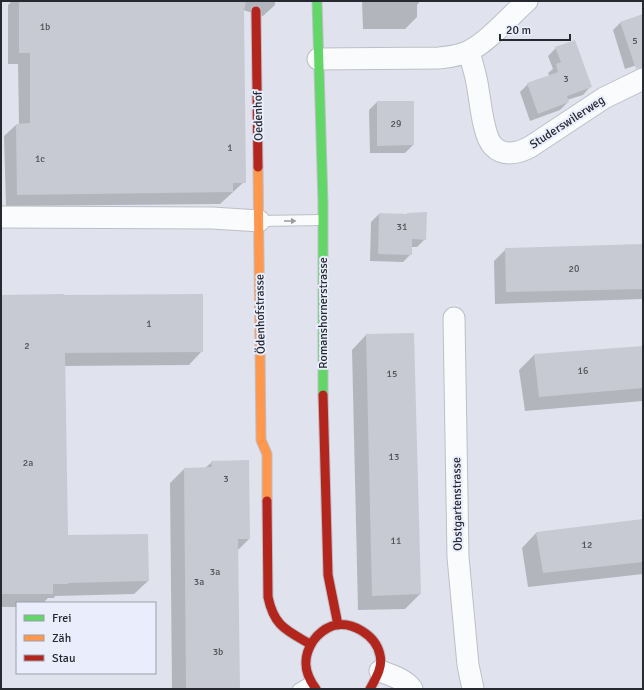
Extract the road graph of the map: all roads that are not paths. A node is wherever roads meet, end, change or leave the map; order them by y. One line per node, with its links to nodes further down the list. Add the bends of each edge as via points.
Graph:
1 (317, 1): 5 (main road, Romanshornerstrasse)
2 (527, 1): 4 (street, via 487,39)
3 (256, 11): 9 (main road, Oedenhof)
4 (469, 51): 5 (street, via 440,58); 6 (street, Studerswilerweg, via 487,136 493,147 511,154 530,147 604,98)
5 (318, 59): 8 (main road, Romanshornerstrasse)
6 (643, 79)
7 (1, 217): 9 (street, via 212,218)
8 (322, 220): 9 (lane, one-way to 8); 11 (main road, Romanshornerstrasse, via 323,406 328,575)
9 (259, 221): 12 (main road, Ödenhofstrasse, via 261,440 266,454 268,597 274,620)
10 (454, 318): 18 (street, Obstgartenstrasse, via 458,557 468,665)
11 (338, 625): 12 (main road, via 322,631); 13 (main road, via 356,627 371,637 380,653)
12 (310, 644): 14 (main road, via 305,663 306,673)
13 (380, 671): 16 (main road); 17 (street, via 393,676)
14 (313, 686): 15 (lane)
15 (298, 689)
16 (370, 689)
17 (412, 689)
18 (473, 689)

